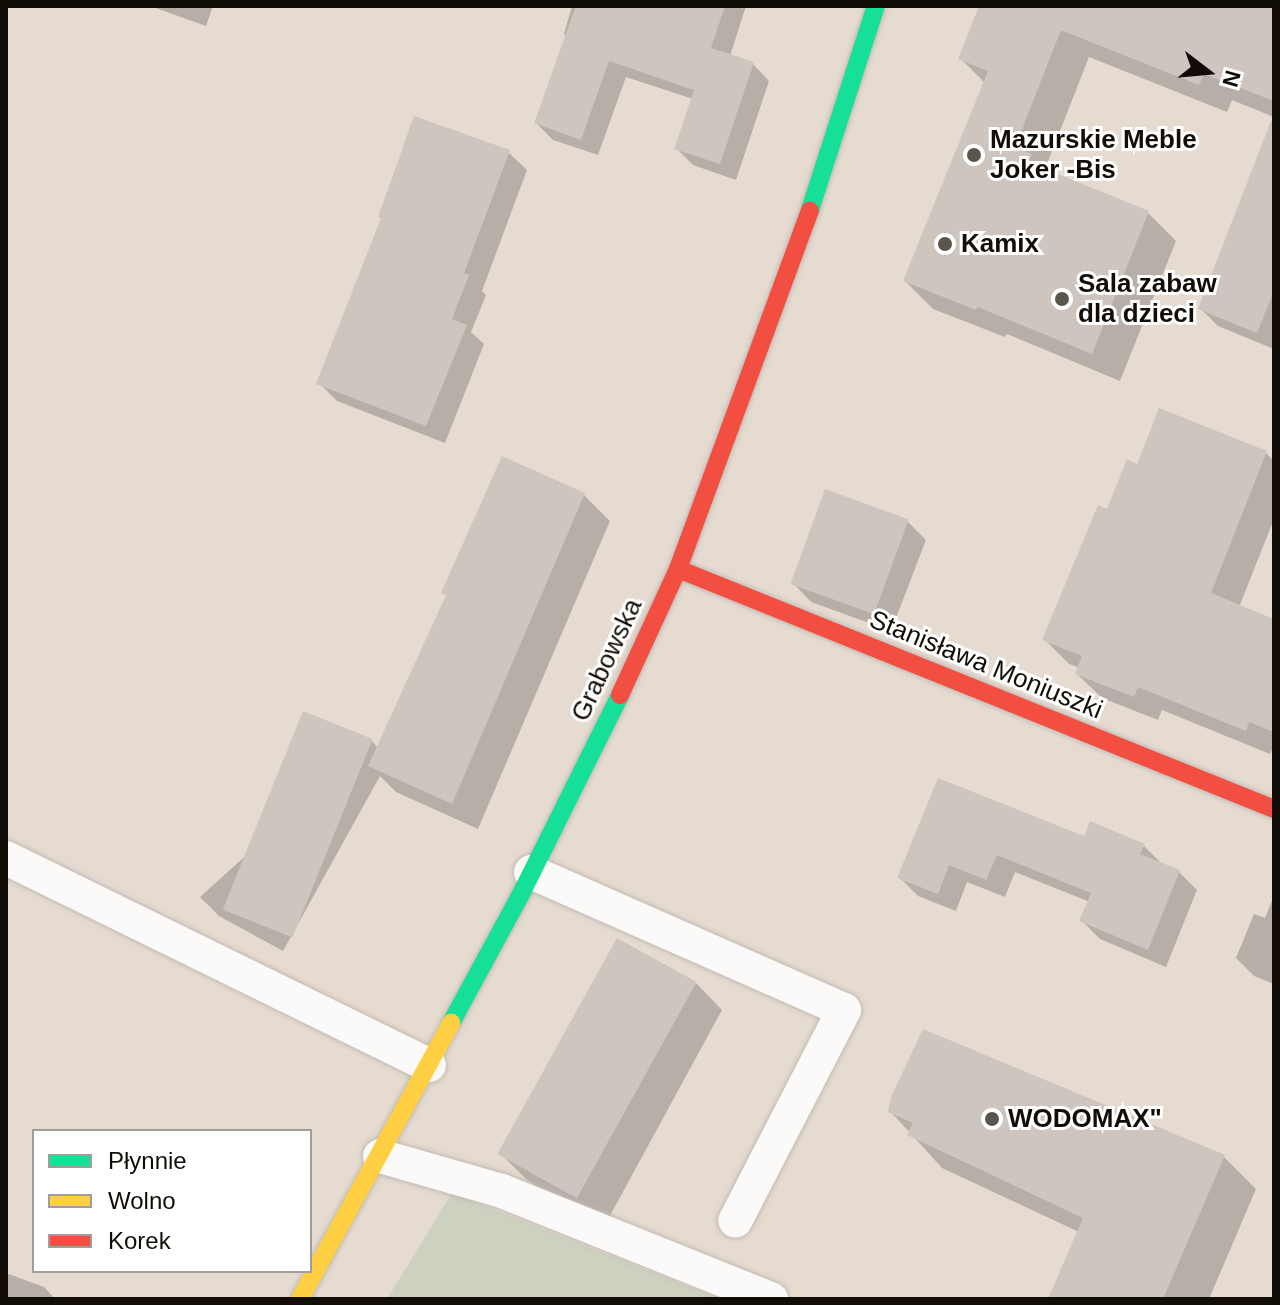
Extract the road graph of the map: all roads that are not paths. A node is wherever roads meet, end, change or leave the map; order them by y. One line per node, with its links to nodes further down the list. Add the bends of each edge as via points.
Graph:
1 (876, 6): 2 (street, Grabowska, via 790,270)
2 (678, 569): 3 (street, Stanisława Moniuszki); 5 (street, Grabowska)
3 (1274, 809)
4 (6, 858): 6 (lane)
5 (531, 872): 6 (street, Grabowska); 8 (lane, via 844,1010)
6 (429, 1065): 7 (street, Grabowska)
7 (380, 1156): 9 (street, Grabowska); 10 (lane, via 502,1191)
8 (735, 1221)
9 (300, 1299)
10 (771, 1299)

